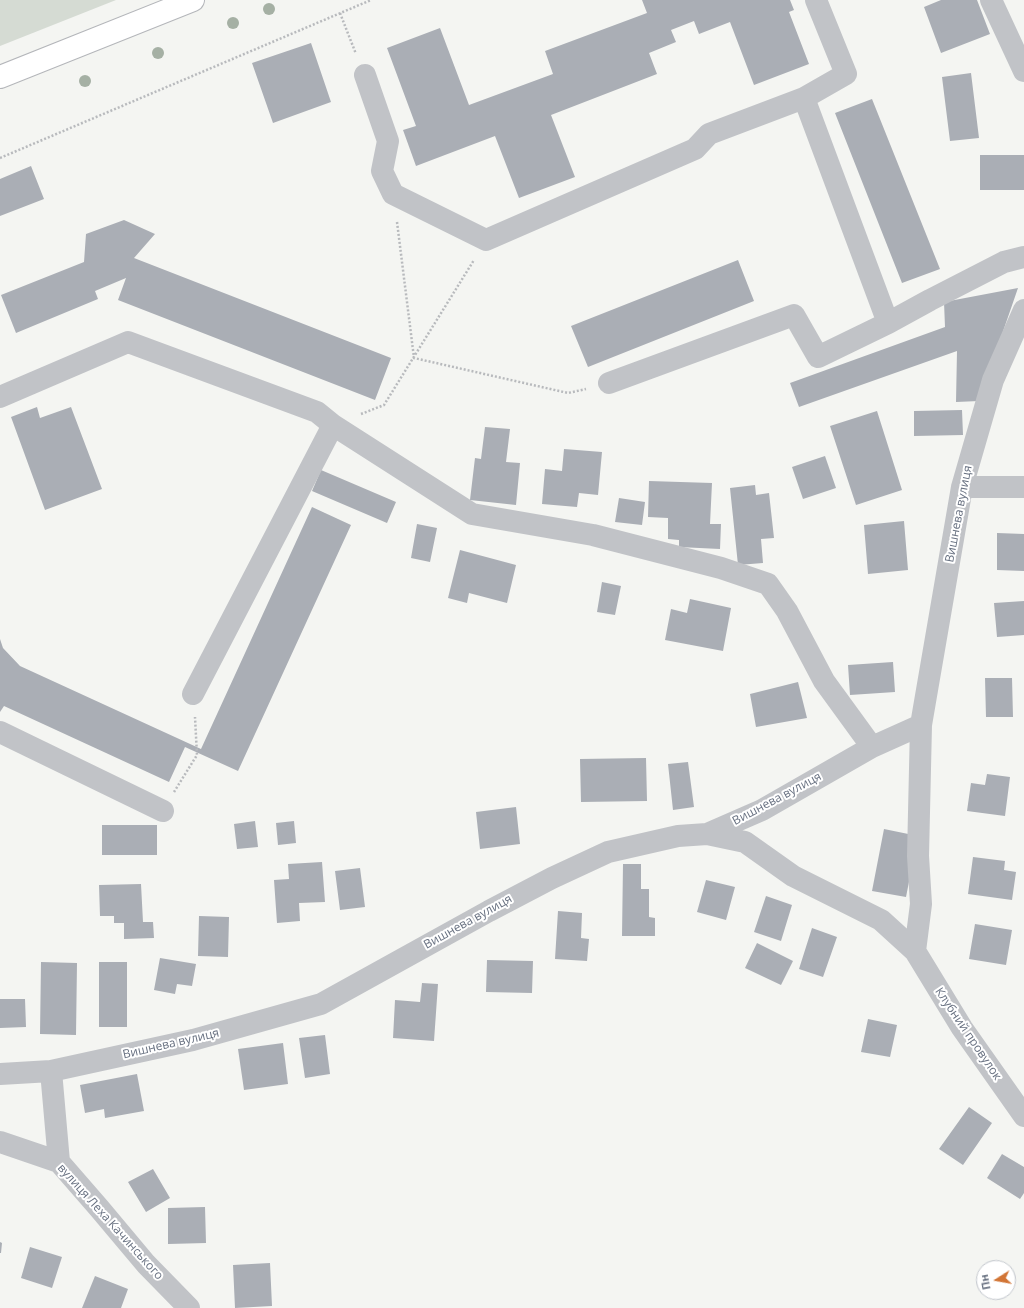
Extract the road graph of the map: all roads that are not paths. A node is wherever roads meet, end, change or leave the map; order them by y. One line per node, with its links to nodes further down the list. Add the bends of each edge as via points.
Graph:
1 (193, 0): 6 (main road)
2 (816, 0): 7 (street, via 846,74)
3 (991, 0): 4 (street)
4 (1024, 71)
5 (364, 74): 7 (street, via 388,140 382,171 393,194 486,240 695,149 709,134)
6 (0, 77)
7 (804, 98): 10 (street)
8 (1024, 257): 10 (street, via 1004,262)
9 (1024, 310): 14 (street, Вишнева вулиця, via 993,380)
10 (888, 323): 11 (street, via 818,357 794,316)
11 (609, 384)
12 (0, 397): 13 (street, via 128,342 317,412)
13 (333, 425): 16 (street); 19 (street, via 472,514 593,535 721,568 768,584 787,611 824,681)
14 (962, 486): 15 (street); 17 (street, Вишнева вулиця)
15 (1024, 487)
16 (193, 694)
17 (921, 725): 19 (street, Вишнева вулиця); 22 (street, Вишнева вулиця, via 918,856 921,904)
18 (0, 732): 20 (street)
19 (872, 747): 21 (street, Вишнева вулиця, via 762,810)
20 (163, 811)
21 (707, 834): 22 (street, Клубний провулок, via 745,842 794,876 881,920); 23 (street, Вишнева вулиця, via 678,836 608,852 489,910 321,1004 193,1040)
22 (915, 951): 25 (street, Клубний провулок, via 962,1028)
23 (51, 1071): 24 (street, Вишнева вулиця); 27 (street)
24 (0, 1074)
25 (1024, 1116)
26 (0, 1142): 27 (street, вулиця Леха Качинського)
27 (59, 1162): 28 (street, вулиця Леха Качинського, via 146,1264)
28 (189, 1308)

